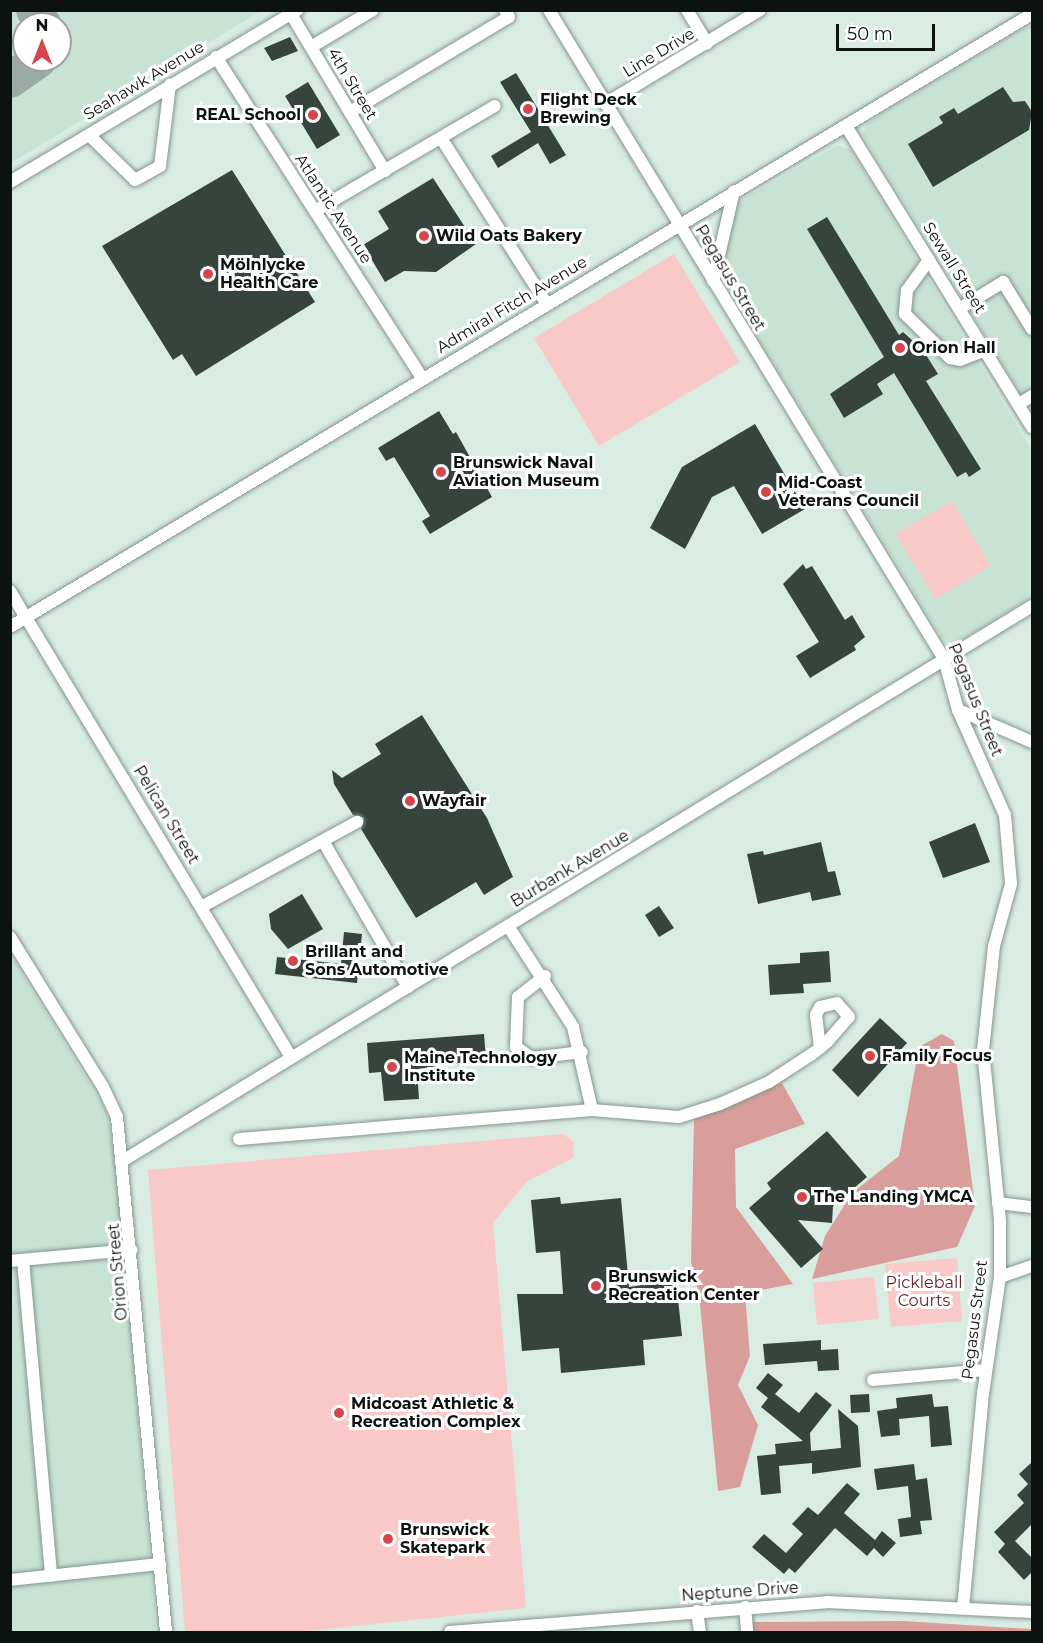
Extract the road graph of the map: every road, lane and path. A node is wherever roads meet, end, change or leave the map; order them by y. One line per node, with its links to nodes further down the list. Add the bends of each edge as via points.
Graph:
1 (373, 10): 9 (street)
2 (506, 10): 14 (street, via 509,17)
3 (549, 10): 12 (street, Pegasus Street)
4 (687, 10): 8 (street)
5 (760, 10): 8 (street, Line Drive)
6 (294, 12): 9 (street, 4th Street); 10 (street, Seahawk Avenue)
7 (1032, 14): 15 (street, Admiral Fitch Avenue)
8 (707, 43): 12 (street, Line Drive)
9 (310, 47): 14 (street, 4th Street)
10 (216, 57): 11 (street, Seahawk Avenue); 21 (street, Atlantic Avenue)
11 (170, 85): 16 (street, Seahawk Avenue); 16 (street, via 160,166 135,180)
12 (605, 104): 22 (street, Pegasus Street)
13 (495, 106): 17 (street)
14 (350, 112): 18 (street, 4th Street)
15 (846, 126): 20 (street, Admiral Fitch Avenue); 23 (street, Sewall Street)
16 (89, 135): 19 (street, Seahawk Avenue)
17 (441, 138): 18 (street); 25 (street)
18 (385, 171): 21 (street)
19 (10, 182)
20 (734, 191): 22 (street, Admiral Fitch Avenue); 24 (street)
21 (315, 211): 29 (street, Atlantic Avenue)
22 (677, 224): 24 (street, Pegasus Street); 25 (street, Admiral Fitch Avenue)
23 (929, 260): 26 (street, Sewall Street); 28 (street, via 907,290 905,314 951,358 960,360)
24 (713, 281): 37 (street, Pegasus Street)
25 (546, 303): 29 (street, Admiral Fitch Avenue)
26 (959, 309): 27 (street, via 1003,282); 28 (street, Sewall Street)
27 (1032, 329)
28 (986, 350): 31 (street, Sewall Street)
29 (422, 378): 35 (street, Admiral Fitch Avenue)
30 (1032, 396): 31 (street)
31 (1019, 404): 32 (street, Sewall Street)
32 (1032, 428)
33 (10, 591): 35 (street, Pelican Street)
34 (1032, 606): 37 (street, Burbank Avenue)
35 (26, 618): 36 (street, Admiral Fitch Avenue); 42 (street, Pelican Street)
36 (10, 627)
37 (944, 659): 38 (street, Pegasus Street); 43 (street, Burbank Avenue)
38 (958, 710): 39 (street); 53 (street, Pegasus Street, via 1005,815 1011,884 994,946 983,1050)
39 (1032, 742)
40 (357, 822): 41 (street)
41 (322, 841): 42 (street); 46 (street)
42 (201, 907): 49 (street, Pelican Street)
43 (508, 927): 45 (street); 46 (street, Burbank Avenue)
44 (10, 937): 52 (street, Orion Street, via 103,1087 117,1117)
45 (545, 976): 48 (street); 48 (street, via 518,997 516,1047 532,1058)
46 (408, 987): 49 (street, Burbank Avenue)
47 (816, 1051): 50 (street, via 769,1082 700,1111 656,1118)
48 (582, 1052): 50 (street)
49 (291, 1057): 52 (street, Burbank Avenue)
50 (592, 1110): 51 (street)
51 (239, 1138)
52 (124, 1160): 55 (street, Orion Street)
53 (998, 1203): 54 (street); 58 (street, Pegasus Street)
54 (1032, 1207)
55 (132, 1250): 56 (street); 61 (street, Orion Street)
56 (17, 1261): 62 (street)
57 (1032, 1266): 58 (street)
58 (1000, 1277): 59 (street, Pegasus Street)
59 (986, 1370): 60 (street); 64 (street, Pegasus Street)
60 (873, 1380)
61 (160, 1564): 62 (street); 68 (street, Orion Street)
62 (51, 1576): 63 (street)
63 (10, 1580)
64 (963, 1606): 65 (street, Neptune Drive, via 826,1602); 67 (street, Neptune Drive)
65 (745, 1607): 66 (street, Neptune Drive); 71 (street)
66 (697, 1611): 69 (street, Neptune Drive); 70 (street)
67 (1032, 1612)
68 (166, 1632)
69 (450, 1632)
70 (700, 1632)
71 (747, 1632)

